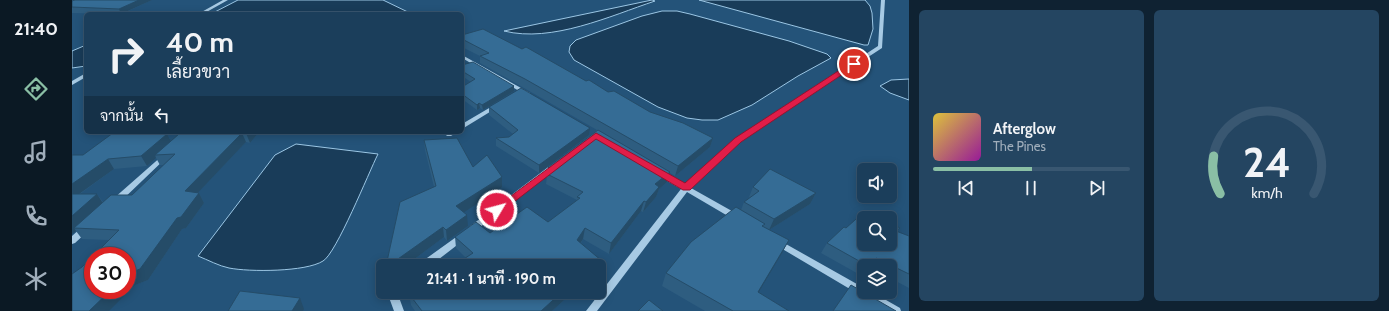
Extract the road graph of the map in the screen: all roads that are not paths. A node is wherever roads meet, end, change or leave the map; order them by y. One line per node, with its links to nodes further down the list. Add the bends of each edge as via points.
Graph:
1 (226, 0): 3 (street)
2 (883, 0): 15 (street, via 880,47 738,140)
3 (204, 12)
4 (464, 57): 7 (street)
5 (84, 76): 6 (street)
6 (72, 83)
7 (522, 90): 8 (street); 9 (street)
8 (515, 94)
9 (536, 98)
10 (502, 102): 11 (street)
11 (464, 126)
12 (168, 153): 16 (street)
13 (559, 163): 21 (street)
14 (654, 169): 15 (street)
15 (686, 188): 17 (street); 24 (street)
16 (112, 205)
17 (747, 224)
18 (89, 226): 20 (street)
19 (767, 236): 25 (street)
20 (72, 241)
21 (432, 259)
22 (395, 299): 23 (street)
23 (399, 311)
24 (591, 311)
25 (896, 311)

